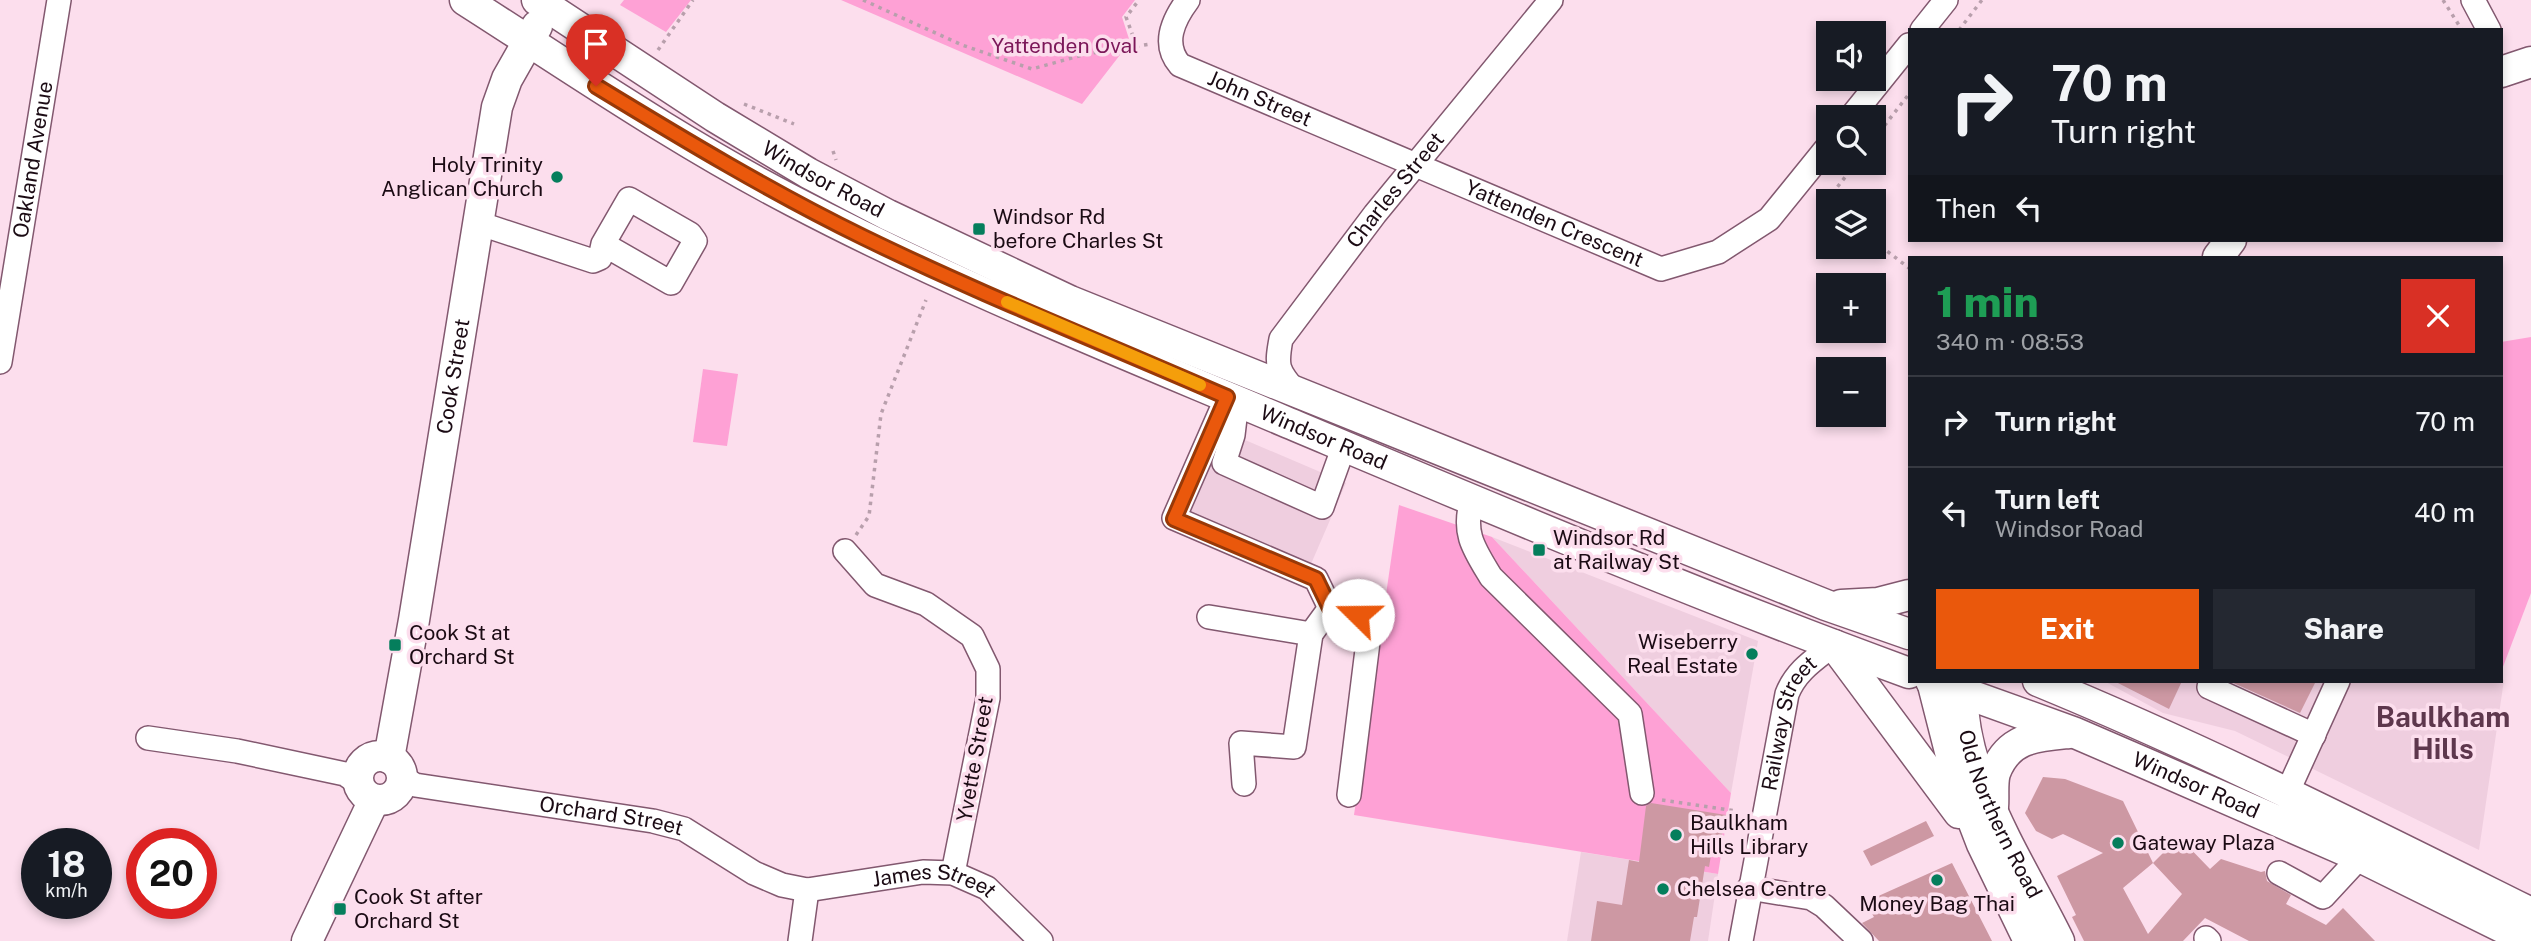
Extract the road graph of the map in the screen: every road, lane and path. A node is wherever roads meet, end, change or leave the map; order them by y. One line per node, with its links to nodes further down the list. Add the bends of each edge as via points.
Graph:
1 (59, 0): 42 (street, Oakland Avenue)
2 (465, 0): 17 (main road, Windsor Road)
3 (693, 0): 22 (path, via 656,52)
4 (863, 0): 20 (path, via 962,45 1032,69)
5 (1139, 0): 20 (path, via 1126,17)
6 (1188, 0): 18 (street)
7 (1552, 0): 30 (street, Charles Street)
8 (1946, 0): 13 (street)
9 (1982, 0): 14 (path)
10 (2443, 0): 15 (path)
11 (2473, 0): 16 (street)
12 (543, 4): 17 (main road, Cook Street); 43 (main road, Windsor Road, via 737,130 888,215 1070,301)
13 (1924, 28)
14 (1961, 28)
15 (2461, 28)
16 (2488, 28)
17 (527, 41): 33 (main road, Cook Street, via 497,107); 44 (main road, Windsor Road, via 683,140 814,212 938,272)
18 (1170, 42): 20 (path); 30 (street, John Street, via 1172,56 1191,71)
19 (2531, 42): 23 (main road)
20 (1136, 45)
21 (1908, 46): 26 (street)
22 (666, 57)
23 (2508, 62)
24 (1908, 95): 28 (path)
25 (743, 103): 27 (path)
26 (1861, 105)
27 (793, 124)
28 (1886, 124)
29 (1816, 161): 30 (street, Yattenden Crescent, via 1769,219 1718,253 1661,269)
30 (1408, 164): 43 (street, Charles Street, via 1281,339 1280,373)
31 (1847, 175): 32 (path)
32 (1836, 189)
33 (478, 223): 36 (street, via 593,261 600,258); 65 (main road, Cook Street, via 416,606)
34 (2229, 242): 38 (main road)
35 (2253, 242): 39 (main road)
36 (603, 244)
37 (1886, 250): 40 (path)
38 (2219, 256)
39 (2243, 256)
40 (1908, 267)
41 (926, 300): 47 (path, via 881,414 869,516)
42 (0, 362)
43 (1295, 391): 49 (main road, Windsor Road)
44 (1232, 399): 45 (main road, Windsor Road); 45 (street, via 1233,435 1224,463 1322,507); 50 (street, via 1174,519 1316,579)
45 (1344, 446): 46 (main road, Windsor Road)
46 (1472, 500): 54 (main road, Windsor Road); 68 (street, via 1467,519 1470,536 1491,578 1630,714)
47 (845, 551): 75 (street, Yvette Street, via 875,585 926,604 972,636 988,669 988,698)
48 (1908, 595): 49 (main road, via 1878,603)
49 (1826, 605): 53 (main road, Windsor Road)
50 (1330, 608): 52 (street); 70 (street, via 1358,615 1368,642)
51 (1209, 617): 52 (street)
52 (1311, 634): 66 (street, via 1294,747 1241,743)
53 (1908, 634)
54 (1833, 645): 55 (main road, Windsor Road); 73 (main road); 77 (street, Railway Street, via 1793,680 1787,694)
55 (1908, 673)
56 (1933, 683): 73 (main road, Old Northern Road, via 1957,779)
57 (1944, 683): 61 (main road, Windsor Road)
58 (2043, 683): 69 (main road, Windsor Road, via 2138,722)
59 (2211, 683): 63 (street, via 2209,687)
60 (2337, 683): 63 (street)
61 (1962, 686): 62 (main road, Windsor Road); 72 (main road, Old Northern Road, via 1971,754)
62 (2073, 732): 72 (main road, via 2023,740 2007,753 1995,774); 74 (main road, Windsor Road)
63 (2314, 735): 69 (street)
64 (148, 738): 67 (street, via 345,774)
65 (396, 768): 67 (main road, via 397,793 383,801); 67 (main road, via 373,757 366,761 360,767); 78 (street, Orchard Street, via 415,785 684,829 754,873)
66 (1244, 784)
67 (366, 792): 80 (main road)
68 (1642, 793): 71 (path)
69 (2287, 793): 74 (street, via 2294,810); 79 (main road, Windsor Road)
70 (1349, 795)
71 (1736, 811)
72 (1993, 811): 86 (main road, Old Northern Road)
73 (1982, 844): 85 (main road, Old Northern Road)
74 (2360, 857): 76 (street, via 2323,897); 79 (main road, Windsor Road)
75 (953, 873): 78 (street, James Street, via 923,872); 82 (street, James Street, via 986,888)
76 (2279, 873)
77 (1749, 888): 83 (street, Railway Street); 84 (street, via 1811,898)
78 (807, 890): 81 (street)
79 (2526, 933)
80 (307, 941)
81 (800, 941)
82 (1041, 941)
83 (1741, 941)
84 (1861, 941)
85 (2029, 941)
86 (2059, 941)

